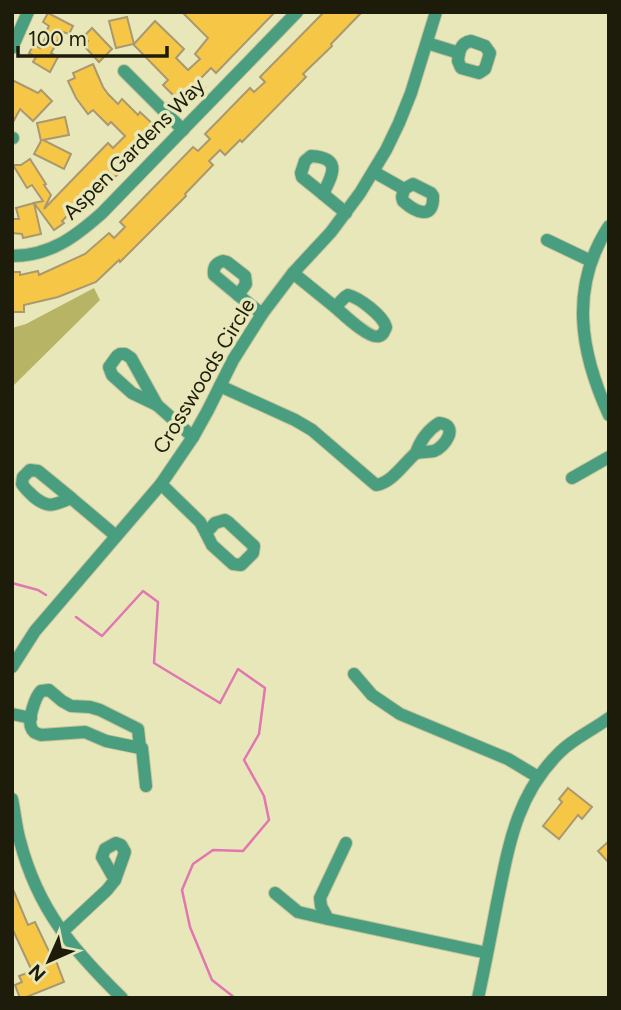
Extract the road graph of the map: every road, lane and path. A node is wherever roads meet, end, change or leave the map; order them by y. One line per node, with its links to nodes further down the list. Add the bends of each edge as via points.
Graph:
1 (28, 12): 5 (street)
2 (297, 12): 8 (street, Aspen Gardens Way)
3 (436, 12): 4 (street, Crosswoods Circle)
4 (427, 43): 6 (street); 9 (street, Crosswoods Circle, via 399,123)
5 (12, 48)
6 (459, 53)
7 (124, 71): 8 (street)
8 (183, 130): 15 (street, Aspen Gardens Way, via 81,232 41,252)
9 (374, 172): 10 (street); 12 (street, Crosswoods Circle)
10 (404, 189)
11 (323, 194): 12 (street)
12 (346, 213): 17 (street, Crosswoods Circle)
13 (609, 226): 16 (street)
14 (547, 240): 16 (street)
15 (12, 256)
16 (591, 261): 22 (street, via 582,319)
17 (293, 273): 19 (street); 20 (street, Crosswoods Circle)
18 (238, 295): 20 (street)
19 (335, 307)
20 (261, 314): 23 (street, Crosswoods Circle)
21 (609, 371): 22 (street)
22 (595, 376): 25 (street)
23 (220, 386): 26 (street, Crosswoods Circle); 27 (street, via 312,430 376,485 387,482)
24 (157, 405): 26 (street)
25 (609, 415)
26 (193, 437): 30 (street, Crosswoods Circle)
27 (416, 453)
28 (609, 457): 29 (street)
29 (572, 478)
30 (160, 484): 32 (street); 33 (street, Crosswoods Circle)
31 (71, 498): 33 (street)
32 (206, 533)
33 (116, 536): 34 (street, Crosswoods Circle, via 35,631)
34 (12, 667)
35 (354, 674): 40 (street, via 385,706 508,759)
36 (12, 714): 37 (street)
37 (31, 718): 39 (street, via 36,734 85,732); 39 (street, via 37,694 49,690 71,706 100,710 138,729)
38 (608, 719): 40 (street, via 571,743)
39 (140, 748): 41 (street)
40 (538, 777): 50 (street, via 514,824)
41 (146, 786)
42 (12, 799): 44 (street)
43 (346, 843): 48 (street, via 320,898)
44 (27, 863): 45 (street); 49 (street)
45 (14, 867)
46 (115, 880): 49 (street)
47 (275, 893): 48 (street, via 298,912)
48 (328, 919): 50 (street)
49 (62, 932): 51 (street)
50 (487, 953): 52 (street)
51 (122, 998)
52 (478, 998)

